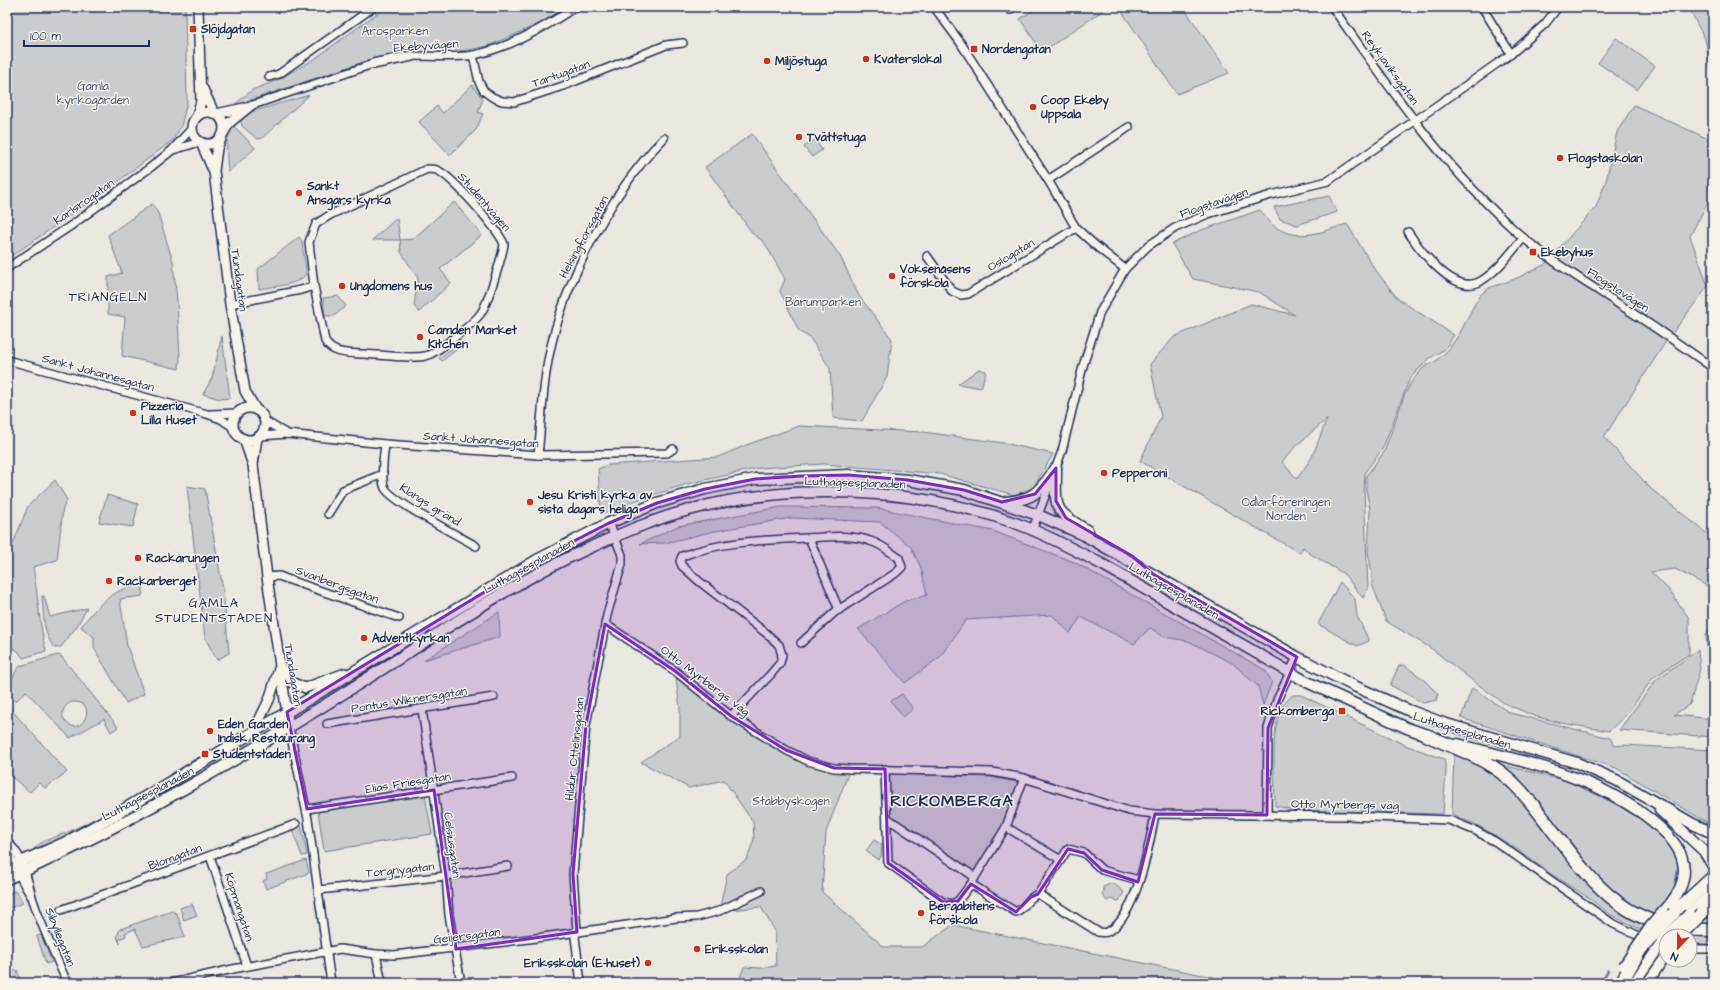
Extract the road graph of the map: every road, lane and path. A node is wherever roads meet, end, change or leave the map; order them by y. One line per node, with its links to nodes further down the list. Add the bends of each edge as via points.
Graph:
1 (198, 7): 14 (street)
2 (374, 7): 13 (street, via 279,74)
3 (576, 7): 10 (street, Ekebyvägen, via 542,28 508,44)
4 (934, 7): 26 (street, via 960,42)
5 (1332, 7): 18 (street, Reykjaviksgatan, via 1406,112)
6 (1482, 7): 9 (street)
7 (1558, 7): 9 (street, Flogstavägen, via 1545,24)
8 (683, 43): 10 (street, Tartugatan, via 666,45 563,86 514,102 502,101 484,91 479,82)
9 (1511, 54): 18 (street, Flogstavägen)
10 (473, 55): 11 (street, Ekebyvägen)
11 (412, 56): 12 (street, Ekebyvägen)
12 (373, 64): 15 (street, Ekebyvägen)
13 (269, 77)
14 (201, 83): 16 (street); 17 (street, via 201,101)
15 (250, 106): 16 (street, Ekebyvägen); 21 (street, Ekebyvägen, via 229,123)
16 (215, 113): 17 (street, via 206,112); 21 (street, via 223,122)
17 (197, 116): 20 (street)
18 (1416, 122): 32 (street, Flogstavägen, via 1328,182 1208,214 1175,228 1148,246); 36 (street, Flogstavägen, via 1456,173 1519,234 1572,274)
19 (1129, 127): 26 (street)
20 (192, 128): 23 (street, via 194,137); 24 (street, Karlsrogatan)
21 (222, 135): 23 (street, via 216,143); 25 (street, Tiundagatan, via 217,148)
22 (664, 138): 48 (street, Helsingforsgatan, via 623,188 593,239 572,284 555,330 546,373)
23 (200, 143): 24 (street, Karlsrogatan); 25 (street, Tiundagatan)
24 (171, 151): 31 (street, Karlsrogatan, via 105,201)
25 (214, 171): 34 (street, Tiundagatan)
26 (1048, 180): 27 (street)
27 (1076, 228): 30 (street, Oslogatan, via 968,294 961,295 952,291); 32 (street)
28 (1408, 232): 29 (street, via 1429,260 1455,280 1468,284 1479,282 1493,272)
29 (1520, 242)
30 (927, 256)
31 (7, 268)
32 (1125, 269): 50 (street, Flogstavägen, via 1100,312)
33 (314, 286): 33 (street, Studentvägen, via 325,341 330,348 351,353 427,356 442,347 480,314 504,244 492,226 451,181 437,170 427,169 316,224 309,243); 34 (street)
34 (230, 304): 37 (street, Tiundagatan)
35 (7, 360): 40 (street, Sankt Johannesgatan)
36 (1713, 368)
37 (245, 391): 38 (street, Tiundagatan); 39 (street, Tiundagatan)
38 (256, 410): 39 (street, via 247,409); 41 (street)
39 (239, 412): 40 (street, Sankt Johannesgatan); 42 (street)
40 (207, 414): 42 (street, Sankt Johannesgatan)
41 (265, 421): 43 (street, Sankt Johannesgatan); 44 (street)
42 (233, 427): 45 (street, via 237,435)
43 (287, 434): 44 (street, Sankt Johannesgatan); 46 (street, Sankt Johannesgatan)
44 (259, 437): 45 (street); 49 (street, Tiundagatan)
45 (244, 440): 49 (street, Tiundagatan)
46 (385, 444): 48 (street, Sankt Johannesgatan); 51 (street, Klangs gränd)
47 (673, 449): 48 (street, Sankt Johannesgatan, via 667,453)
48 (538, 455)
49 (253, 465): 61 (street, Tiundagatan)
50 (1056, 468): 52 (main road, via 1029,498); 54 (street, Flogstavägen); 60 (main road, via 1056,501 1059,511 1066,518 1132,556)
51 (383, 474): 53 (street, via 343,490); 59 (street, Klangs gränd, via 384,487 396,499)
52 (1002, 502): 54 (main road, Luthagsesplanaden); 55 (main road, Luthagsesplanaden, via 964,490 908,480 848,475 802,476 755,479 705,489 657,503)
53 (328, 514)
54 (1038, 515): 56 (street, Flogstavägen); 60 (main road, Luthagsesplanaden, via 1084,535)
55 (609, 523): 57 (street, Hildur Ottelinsgatan); 68 (main road, Luthagsesplanaden, via 537,560)
56 (1032, 531): 57 (main road, Luthagsesplanaden, via 994,516 951,504 906,497 846,493 757,496 713,504 652,521); 69 (main road, Luthagsesplanaden, via 1105,566)
57 (615, 537): 64 (street, Hildur Ottelinsgatan, via 622,555 622,564); 75 (main road, Luthagsesplanaden, via 568,558 494,598)
58 (809, 538): 62 (street); 62 (street, via 840,537 870,540 899,558 902,563 902,567 896,573); 73 (street, via 767,539 711,547 682,556 682,566 766,633 779,646 782,655 780,663 771,674)
59 (476, 546)
60 (1153, 574): 66 (main road, Luthagsesplanaden)
61 (267, 578): 63 (street, Svanbergsgatan, via 284,578); 67 (street, Tiundagatan)
62 (839, 610): 65 (street)
63 (399, 618)
64 (605, 624): 73 (street, Otto Myrbergs väg, via 675,671); 112 (street, Hildur Ottelinsgatan, via 586,725 573,874)
65 (801, 643)
66 (1297, 657): 69 (street); 82 (main road, Luthagsesplanaden, via 1408,710 1576,764 1616,780)
67 (279, 665): 68 (street, via 289,681 305,688); 72 (street, Tiundagatan); 76 (street, via 269,700)
68 (358, 668): 72 (main road, Luthagsesplanaden)
69 (1290, 673): 77 (main road, Luthagsesplanaden, via 1337,697); 85 (street, via 1277,700 1268,728)
70 (494, 697): 71 (street, Pontus Wiknersgatan)
71 (422, 709): 74 (street, Pontus Wiknersgatan); 81 (street, Celsiusgatan)
72 (287, 712): 75 (street, Tiundagatan); 76 (main road, Luthagsesplanaden)
73 (731, 716): 78 (street, Otto Myrbergs väg, via 808,761 834,768)
74 (327, 724)
75 (289, 727): 83 (street, Tiundagatan); 95 (main road, Luthagsesplanaden, via 209,775 102,833)
76 (254, 731): 95 (main road, Luthagsesplanaden, via 201,764)
77 (1426, 735): 107 (main road, Luthagsesplanaden, via 1574,777 1622,800 1660,826 1679,850 1683,870 1677,895); 111 (main road, via 1485,763 1507,777 1531,802 1577,864 1603,892 1625,909 1665,926)
78 (886, 769): 80 (street, Otto Myrbergs väg, via 992,772); 86 (street)
79 (512, 778): 81 (street, Elias Friesgatan)
80 (1024, 778): 84 (street, Otto Myrbergs väg, via 1129,811); 88 (street)
81 (434, 790): 83 (street, Elias Friesgatan); 96 (street, Celsiusgatan)
82 (1646, 797): 89 (main road, Luthagsesplanaden); 94 (main road, Luthagsesplanaden, via 1704,851)
83 (307, 809): 102 (street, Tiundagatan)
84 (1155, 814): 85 (street, Otto Myrbergs väg); 100 (street, via 1148,852)
85 (1267, 815): 113 (street, Otto Myrbergs väg, via 1449,820 1496,842 1612,923)
86 (887, 818): 99 (street); 99 (street, via 888,863 942,902 952,904 958,901)
87 (296, 824): 91 (street, Blomgatan)
88 (1006, 827): 92 (street); 99 (street)
89 (1713, 834)
90 (7, 842): 95 (street, Sibyllegatan, via 15,848)
91 (210, 856): 106 (street, Blomgatan); 121 (street, Köpmangatan)
92 (1061, 860): 100 (street, via 1068,849 1076,850 1084,853 1102,870); 104 (street)
93 (508, 866): 96 (street, Torgnygatan)
94 (1713, 866)
95 (17, 868): 98 (main road, Luthagsesplanaden); 123 (street, Sibyllegatan)
96 (446, 876): 102 (street, Torgnygatan); 115 (street, Celsiusgatan, via 449,915)
97 (1713, 877): 107 (main road)
98 (7, 879)
99 (973, 880): 104 (street, via 1016,912 1031,897)
100 (1138, 882): 104 (street, via 1134,898 1128,908 1107,932 1098,932)
101 (1713, 889): 108 (main road)
102 (319, 890): 118 (street, Tiundagatan)
103 (761, 891): 112 (street, Geijersgatan, via 719,911 697,917 654,919)
104 (1038, 894)
105 (1713, 904): 108 (main road)
106 (61, 910)
107 (1668, 912): 122 (main road, bridge, via 1641,949)
108 (1695, 914): 109 (main road, bridge); 110 (main road, bridge)
109 (1677, 928)
110 (1685, 928)
111 (1713, 930)
112 (577, 932): 115 (street, Geijersgatan); 128 (street, Hildur Ottelinsgatan, via 575,937)
113 (1658, 943)
114 (1658, 947): 122 (main road, bridge)
115 (456, 949): 119 (street, Geijersgatan); 127 (street, Celsiusgatan)
116 (1698, 949): 117 (street)
117 (1713, 949)
118 (327, 952): 119 (street, Geijersgatan, via 340,949); 121 (street, Geijersgatan); 125 (street, Tiundagatan)
119 (376, 954): 126 (street)
120 (1658, 959): 122 (main road)
121 (247, 966): 124 (street, Geijersgatan)
122 (1637, 976): 129 (main road)
123 (67, 983)
124 (171, 983)
125 (331, 983)
126 (382, 983)
127 (461, 983)
128 (581, 983)
129 (1620, 983)

